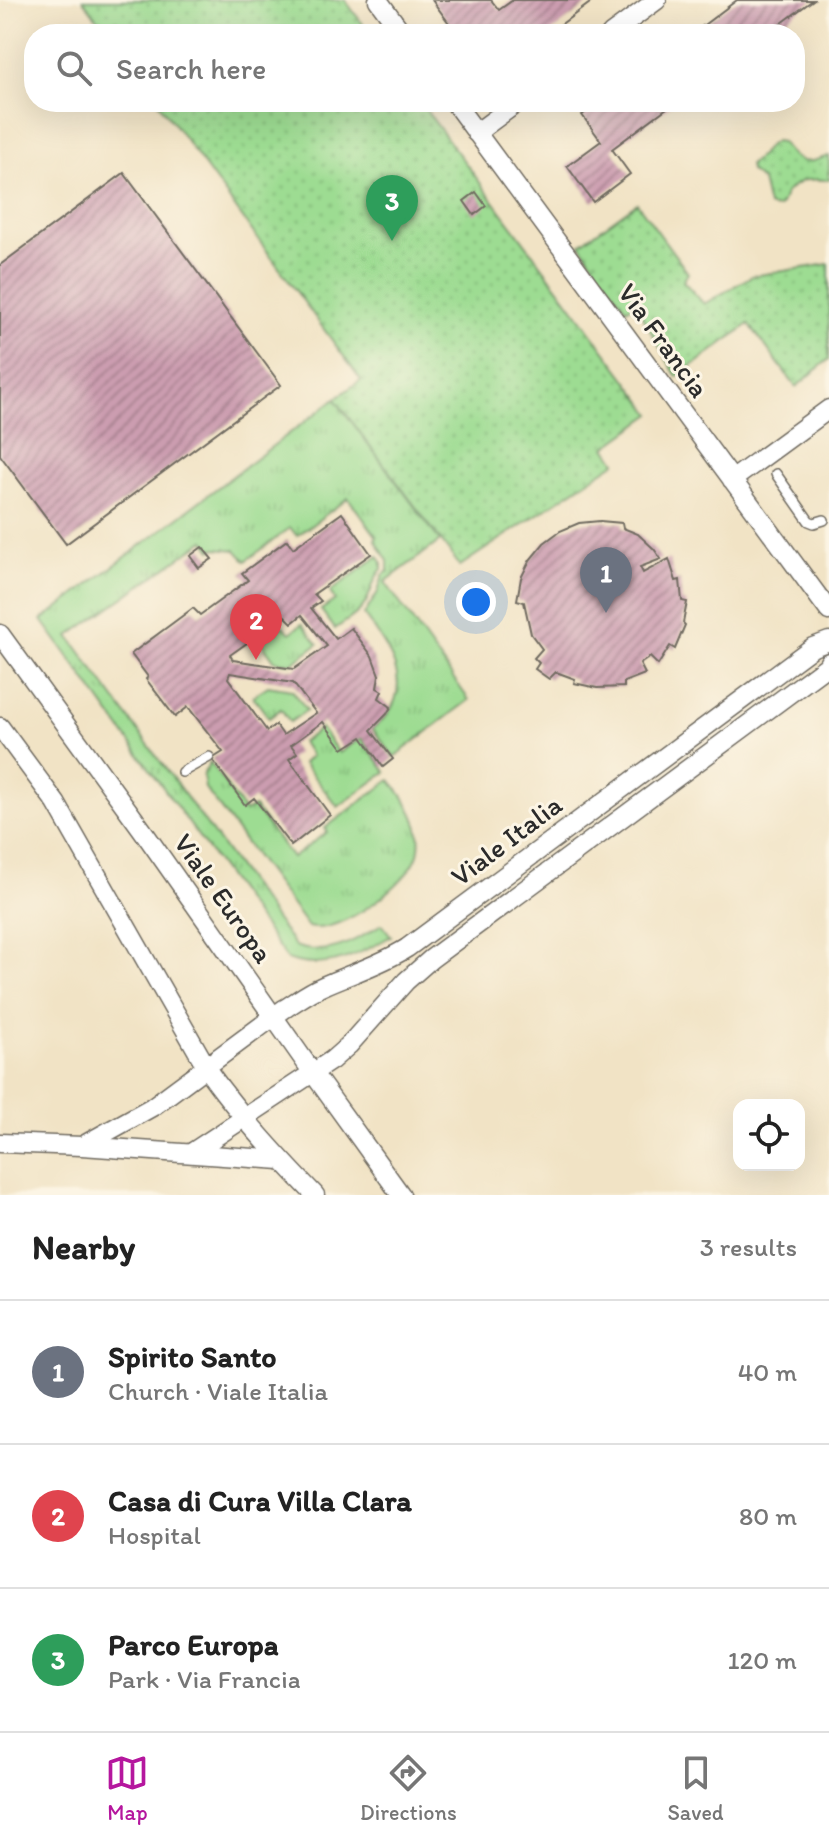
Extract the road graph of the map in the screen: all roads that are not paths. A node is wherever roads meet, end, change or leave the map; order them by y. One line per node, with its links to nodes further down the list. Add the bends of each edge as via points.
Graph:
1 (378, 0): 3 (street)
2 (657, 0): 4 (street)
3 (396, 24)
4 (625, 24)
5 (461, 112): 7 (street, Via Francia)
6 (504, 112): 7 (street)
7 (476, 133): 10 (street, Via Francia)
8 (829, 409): 10 (street)
9 (776, 474): 11 (lane, via 809,521)
10 (732, 480): 12 (street, Via Francia)
11 (824, 520)
12 (829, 611)
13 (0, 634): 19 (street, Viale Europa)
14 (829, 641): 19 (street, Viale Italia, via 813,647 407,948 313,991)
15 (829, 662): 21 (street, Viale Italia, via 431,959 349,1045)
16 (0, 727): 20 (street, via 56,803)
17 (209, 757): 18 (lane)
18 (182, 772)
19 (273, 1017): 20 (street, Viale Italia); 21 (street, Viale Europa)
20 (206, 1067): 22 (street); 24 (street, Viale Italia, via 141,1114)
21 (313, 1073): 22 (street, Viale Italia); 28 (street, Viale Europa)
22 (245, 1118): 25 (street, Viale Italia); 26 (street)
23 (0, 1143): 24 (street)
24 (82, 1146): 25 (street)
25 (191, 1153): 26 (street)
26 (281, 1160): 27 (street)
27 (315, 1195)
28 (401, 1195)

